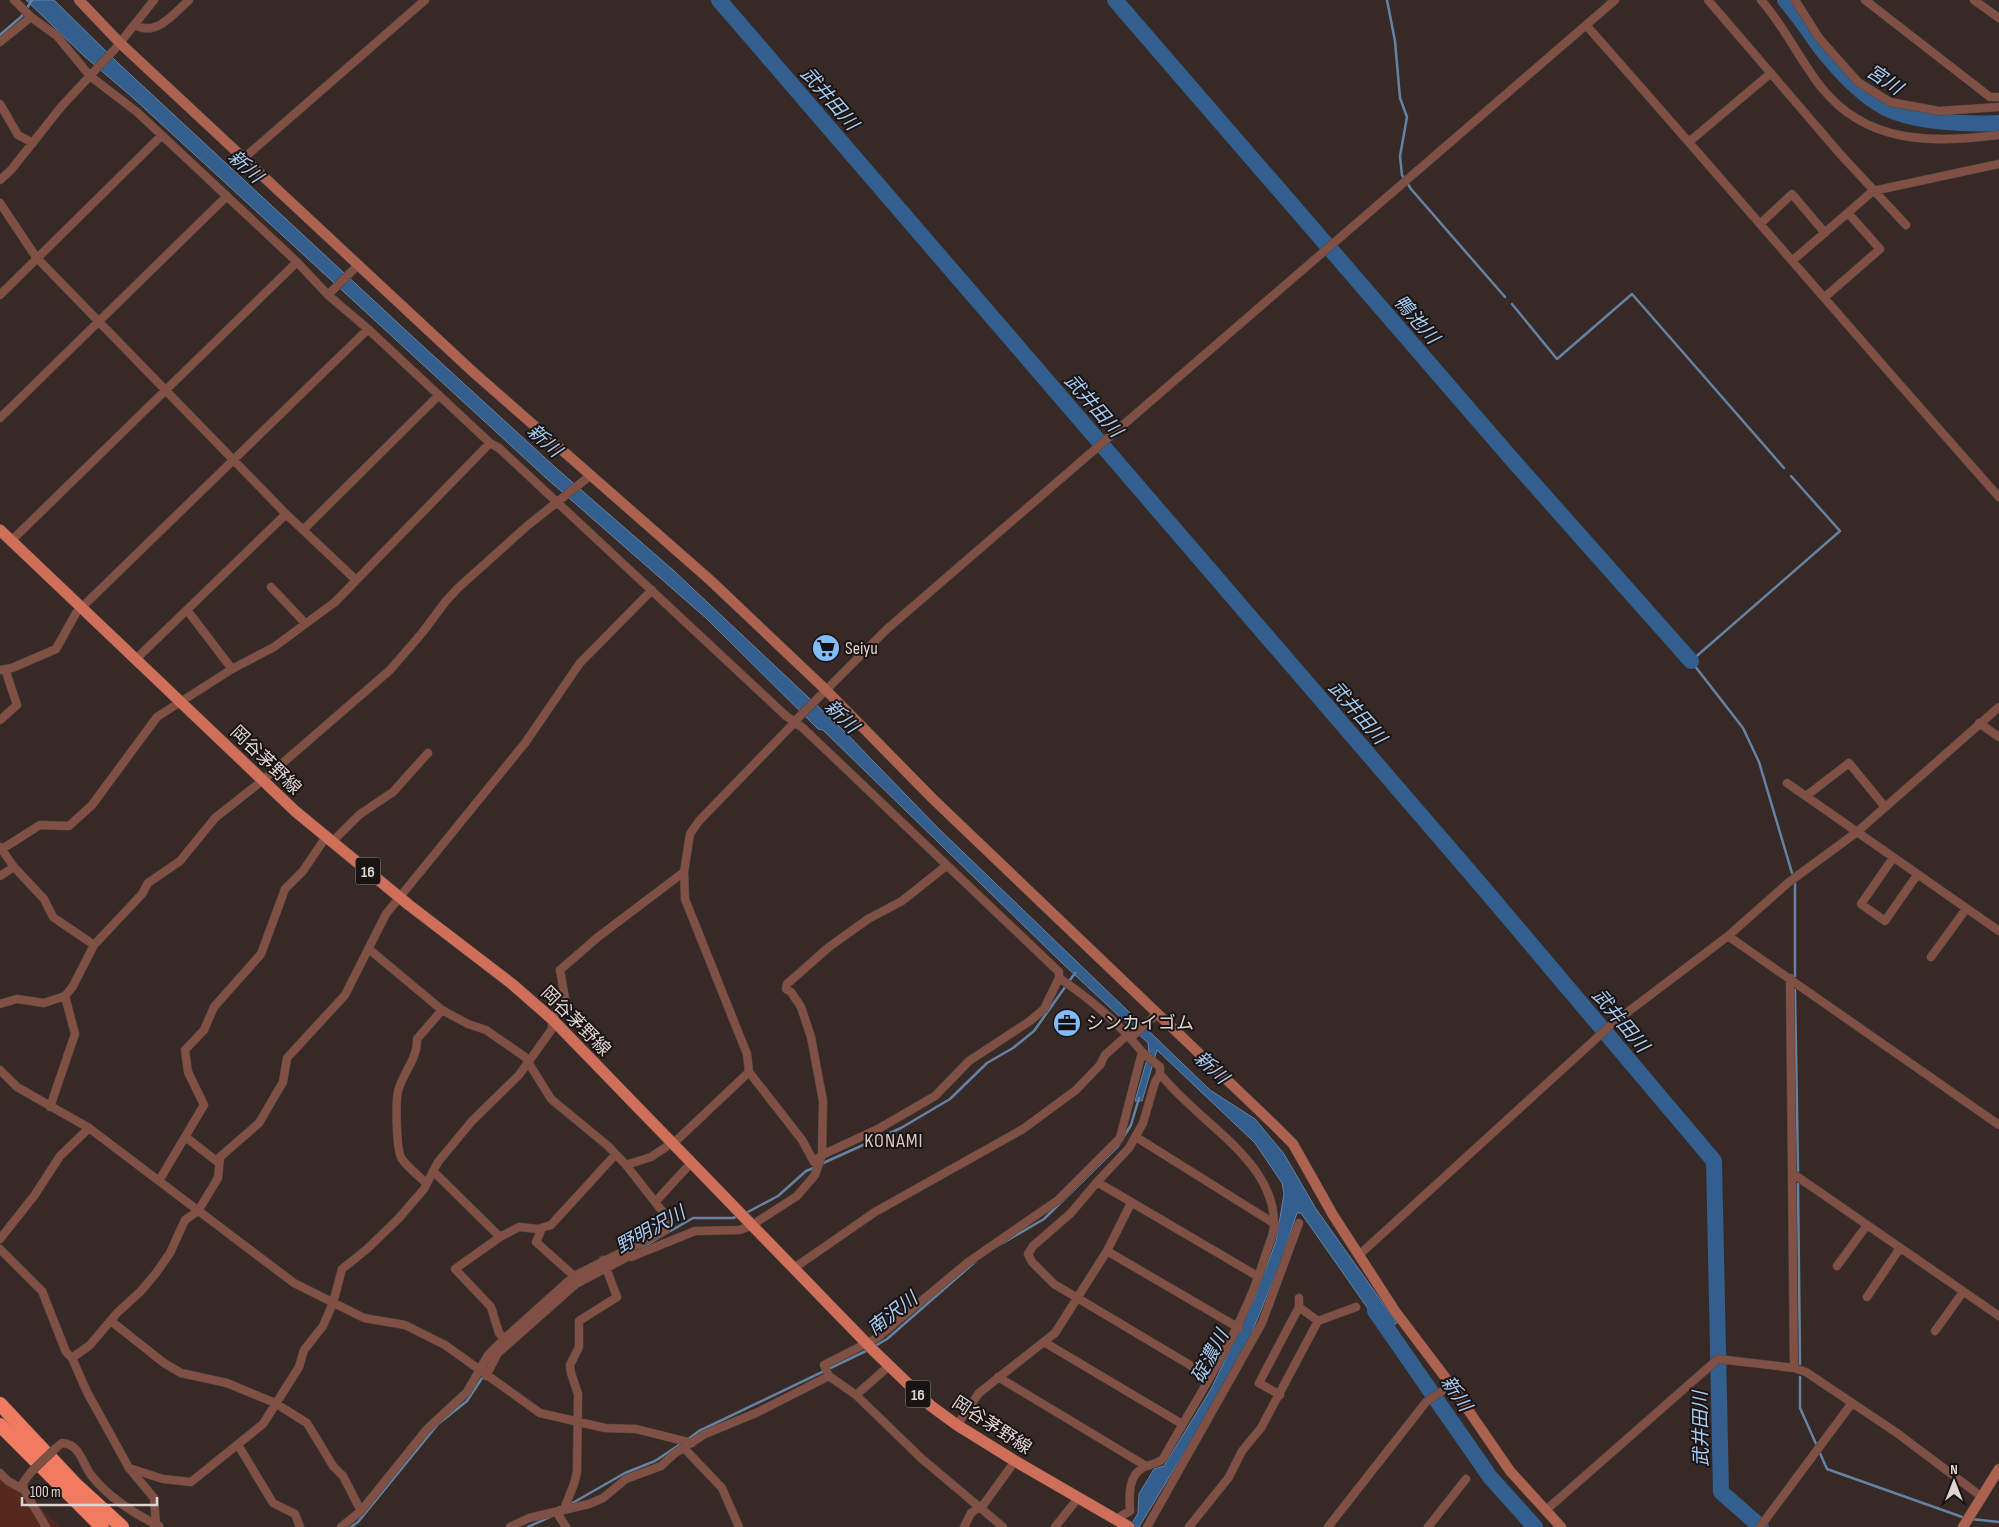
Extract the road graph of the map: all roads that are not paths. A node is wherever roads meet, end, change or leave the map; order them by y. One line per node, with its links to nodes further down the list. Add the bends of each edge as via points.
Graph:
1 (14, 0): 12 (street)
2 (78, 0): 17 (street)
3 (154, 0): 14 (street)
4 (189, 0): 14 (street, via 156,28 142,29)
5 (425, 0): 27 (street)
6 (1614, 0): 15 (street)
7 (1708, 0): 18 (street)
8 (1761, 0): 23 (street, via 1779,20 1822,88 1856,119 1880,130 1918,138 1955,140)
9 (1795, 0): 22 (street, via 1820,38 1858,82 1890,102 1939,111)
10 (1866, 0): 20 (street, via 1990,97)
11 (1974, 0): 13 (street)
12 (31, 17): 16 (street); 19 (street, via 57,36)
13 (1999, 18)
14 (135, 25): 17 (street)
15 (1586, 25): 25 (street); 67 (street, via 887,629)
16 (0, 42)
17 (117, 46): 19 (street); 27 (street)
18 (1772, 73): 25 (street); 30 (street)
19 (92, 74): 24 (street); 26 (street)
20 (1999, 97)
21 (0, 104): 26 (street, via 18,135)
22 (1999, 107)
23 (1999, 135)
24 (161, 136): 31 (street); 37 (street)
25 (1690, 141): 34 (street)
26 (33, 143): 29 (street)
27 (244, 158): 40 (street)
28 (1999, 164): 30 (street)
29 (0, 180)
30 (1874, 191): 33 (street); 35 (street)
31 (227, 196): 39 (street); 44 (street)
32 (0, 203): 37 (street)
33 (1848, 213): 36 (street); 43 (street, via 1880,249)
34 (1760, 224): 36 (street, via 1792,194); 38 (street)
35 (1906, 224)
36 (1825, 233): 38 (street)
37 (36, 257): 42 (street); 44 (street)
38 (1792, 261): 43 (street)
39 (297, 262): 41 (street); 46 (street)
40 (354, 268): 41 (street); 51 (street, via 472,371)
41 (330, 293): 45 (street)
42 (0, 295)
43 (1825, 297): 52 (street)
44 (99, 322): 46 (street); 48 (street)
45 (368, 330): 47 (street); 50 (street)
46 (166, 391): 50 (street); 57 (street)
47 (439, 395): 49 (street); 56 (street)
48 (0, 418)
49 (490, 443): 53 (street); 58 (street)
50 (235, 461): 54 (street); 61 (street)
51 (587, 479): 53 (street); 67 (street, via 710,580)
52 (1999, 497)
53 (560, 501): 60 (street); 75 (street, via 527,526 446,601 390,670)
54 (286, 514): 56 (street); 62 (street)
55 (0, 530): 57 (main road, 岡谷茅野線 / 16)
56 (303, 530): 58 (street)
57 (11, 541): 61 (main road, 岡谷茅野線 / 16)
58 (356, 580): 63 (street, via 335,602)
59 (271, 587): 63 (street)
60 (652, 590): 71 (street); 88 (street, via 580,663 526,743)
61 (82, 608): 64 (main road, 岡谷茅野線 / 16); 65 (street, via 56,649 30,662)
62 (187, 610): 64 (street); 66 (street)
63 (305, 623): 66 (street, via 274,647)
64 (136, 659): 68 (main road, 岡谷茅野線 / 16)
65 (3, 669): 70 (street, via 17,706)
66 (232, 669): 68 (street)
67 (822, 694): 71 (street); 100 (street)
68 (180, 702): 75 (main road, 岡谷茅野線 / 16); 81 (street, via 158,717 92,805 69,826 40,825)
69 (1999, 707): 72 (street)
70 (0, 720)
71 (796, 720): 83 (street); 85 (street, via 698,821 687,845)
72 (1979, 723): 73 (street); 78 (street)
73 (1999, 737)
74 (428, 753): 80 (street, via 393,792)
75 (263, 780): 80 (main road, 岡谷茅野線 / 16); 92 (street, via 215,818 180,861 148,883 142,894)
76 (1786, 783): 77 (street)
77 (1806, 796): 78 (street, via 1849,763); 79 (street)
78 (1885, 807): 79 (street)
79 (1857, 832): 82 (street); 91 (street, via 1789,882)
80 (329, 840): 88 (main road, 岡谷茅野線 / 16); 112 (street, via 284,889 261,954 214,1007 204,1030 185,1050 188,1072 204,1105)
81 (1, 848): 84 (street)
82 (1893, 858): 86 (street); 86 (street, via 1861,904 1885,921)
83 (946, 866): 95 (street, via 1059,972); 115 (street, via 902,901 868,919 829,947 787,984 786,989 801,1007 811,1037 823,1101)
84 (14, 867): 87 (street); 92 (street, via 44,899 53,917)
85 (684, 872): 101 (street, via 598,936 560,970 565,998); 106 (street, via 685,899 747,1054)
86 (1917, 875): 89 (street)
87 (0, 876)
88 (401, 897): 93 (street, via 386,914); 101 (main road, 岡谷茅野線 / 16, via 512,984)
89 (1966, 909): 90 (street); 94 (street)
90 (1999, 931)
91 (1728, 936): 96 (street); 138 (street, via 1612,1024)
92 (94, 945): 97 (street)
93 (370, 950): 99 (street); 116 (street, via 345,995 287,1058 283,1082 259,1123 220,1157)
94 (1931, 957)
95 (1059, 978): 102 (street); 115 (street, via 1044,1010 969,1061 935,1096 862,1138)
96 (1790, 978): 109 (street); 120 (street)
97 (65, 996): 98 (street, via 44,1003 16,999); 108 (street, via 75,1034)
98 (0, 1004)
99 (442, 1010): 104 (street, via 486,1030 525,1057); 123 (street, via 417,1039 418,1052 406,1071 395,1101 401,1158)
100 (1155, 1016): 102 (street); 138 (street, via 1292,1144)
101 (552, 1020): 104 (street, via 552,1029); 113 (main road, 岡谷茅野線 / 16)
102 (1132, 1036): 103 (street); 141 (street, via 1124,1038 1105,1055 1100,1065 1076,1090 1023,1130 875,1212)
103 (1142, 1052): 107 (street, via 1160,1067); 159 (street, via 1120,1138 1058,1200 967,1263)
104 (527, 1063): 114 (street, via 550,1098); 119 (street, via 472,1121)
105 (0, 1070): 108 (street, via 17,1087)
106 (749, 1072): 113 (street); 115 (street, via 802,1140 814,1162)
107 (1160, 1074): 111 (street); 129 (street, via 1172,1089 1236,1146 1256,1172 1272,1199)
108 (50, 1107): 110 (street)
109 (1999, 1125)
110 (89, 1128): 121 (street); 133 (street, via 60,1156)
111 (1136, 1137): 122 (street); 129 (street)
112 (186, 1138): 116 (street); 121 (street)
113 (671, 1142): 117 (main road, 岡谷茅野線 / 16); 118 (street, via 651,1158)
114 (615, 1155): 118 (street); 131 (street, via 551,1225)
115 (822, 1155): 127 (street, via 815,1176 797,1196)
116 (220, 1163): 126 (street, via 218,1178)
117 (691, 1163): 124 (street); 127 (main road, 岡谷茅野線 / 16)
118 (626, 1165): 124 (street)
119 (433, 1171): 123 (street); 132 (street)
120 (1792, 1173): 130 (street); 162 (street)
121 (160, 1180): 126 (street)
122 (1096, 1182): 125 (street); 147 (street, via 1071,1213 1032,1246 1028,1254 1054,1284)
123 (426, 1183): 149 (street, via 382,1235 342,1270)
124 (656, 1201): 137 (street, via 670,1221 666,1230)
125 (1131, 1203): 136 (street); 144 (street)
126 (198, 1211): 149 (street, via 278,1273); 153 (street, via 185,1220 170,1253 156,1273)
127 (749, 1222): 137 (street, via 740,1230 695,1231 631,1257); 141 (main road, 岡谷茅野線 / 16)
128 (1299, 1223): 207 (street, via 1262,1323)
129 (1275, 1224): 144 (street)
130 (1867, 1225): 134 (street); 140 (street)
131 (542, 1228): 132 (street, via 519,1227); 143 (street, via 536,1242)
132 (500, 1237): 157 (street, via 454,1268 491,1307)
133 (0, 1240)
134 (1900, 1248): 145 (street); 146 (street)
135 (0, 1249): 160 (street, via 42,1291 66,1352)
136 (1107, 1251): 147 (street); 155 (street)
137 (630, 1252): 139 (street); 142 (street)
138 (1360, 1255): 168 (street, via 1396,1311)
139 (603, 1260): 142 (street); 143 (street)
140 (1837, 1266)
141 (794, 1268): 159 (main road, 岡谷茅野線 / 16)
142 (606, 1270): 164 (street, via 576,1284 498,1353); 174 (street, via 617,1297 579,1321 579,1347 570,1365 578,1394)
143 (574, 1276): 157 (street)
144 (1259, 1277): 155 (street)
145 (1964, 1292): 152 (street); 156 (street)
146 (1867, 1297)
147 (1078, 1298): 158 (street, via 1055,1333); 167 (street)
148 (1300, 1298): 150 (street)
149 (333, 1303): 163 (street, via 364,1318 405,1325 445,1345); 171 (street, via 323,1326 304,1350 299,1367)
150 (1299, 1307): 154 (street); 170 (street, via 1259,1383)
151 (1356, 1307): 154 (street)
152 (1999, 1316)
153 (111, 1321): 160 (street, via 90,1345); 171 (street, via 181,1373 227,1383)
154 (1318, 1321): 170 (street)
155 (1239, 1328): 167 (street)
156 (1935, 1330)
157 (504, 1339): 163 (street)
158 (1044, 1342): 166 (street); 175 (street)
159 (868, 1343): 161 (main road, 岡谷茅野線 / 16); 165 (street, via 824,1365)
160 (72, 1358): 183 (street, via 87,1392)
161 (889, 1366): 169 (street); 177 (main road, 岡谷茅野線 / 16, via 931,1406)
162 (1794, 1368): 172 (street, via 1806,1372); 193 (street, via 1721,1359)
163 (480, 1369): 164 (street); 192 (street, via 468,1392 427,1429)
164 (486, 1376): 174 (street, via 540,1413)
165 (829, 1376): 169 (street); 178 (street)
166 (998, 1377): 177 (street, via 979,1393); 182 (street)
167 (1210, 1377): 175 (street)
168 (1451, 1385): 193 (street, via 1510,1471); 209 (street, via 1428,1400)
169 (856, 1395): 190 (street)
170 (1280, 1395): 208 (street, via 1242,1452 1230,1477)
171 (275, 1403): 179 (street, via 263,1424); 192 (street, via 306,1423 343,1476)
172 (1852, 1403): 189 (street); 212 (street)
173 (0, 1404): 198 (highway, via 76,1485)
174 (576, 1422): 178 (street, via 636,1430); 191 (street, via 576,1472)
175 (1182, 1424): 182 (street, via 1163,1459)
176 (0, 1425): 197 (highway)
177 (957, 1425): 181 (main road, 岡谷茅野線 / 16)
178 (692, 1443): 180 (street)
179 (238, 1445): 183 (street, via 191,1482 163,1479); 199 (street, via 273,1503 294,1514)
180 (684, 1448): 191 (street, via 661,1466 626,1479 603,1498); 203 (street, via 722,1488)
181 (1015, 1461): 188 (main road, 岡谷茅野線 / 16); 190 (street)
182 (1146, 1466): 194 (street, via 1140,1469 1130,1485 1130,1511)
183 (130, 1468): 195 (street, via 154,1498)
184 (1999, 1469): 189 (street)
185 (0, 1472): 187 (street)
186 (1466, 1479): 210 (street)
187 (24, 1490): 195 (street, bridge, via 23,1483 31,1472 62,1443 69,1443 108,1494); 196 (street)
188 (1079, 1497): 194 (main road, 岡谷茅野線 / 16); 206 (street)
189 (1982, 1497): 213 (street)
190 (979, 1508): 204 (street, via 971,1513); 205 (street)
191 (562, 1510): 201 (street, via 529,1518); 202 (street, via 559,1516)
192 (360, 1511): 200 (street)
193 (1545, 1511): 211 (street)
194 (1124, 1524)
195 (158, 1526)
196 (46, 1527)
197 (102, 1527)
198 (122, 1527)
199 (300, 1527)
200 (341, 1527)
201 (510, 1527)
202 (566, 1527)
203 (739, 1527)
204 (964, 1527)
205 (1003, 1527)
206 (1055, 1527)
207 (1148, 1527)
208 (1189, 1527)
209 (1328, 1527)
210 (1428, 1527)
211 (1561, 1527)
212 (1760, 1527)
213 (1964, 1527)

